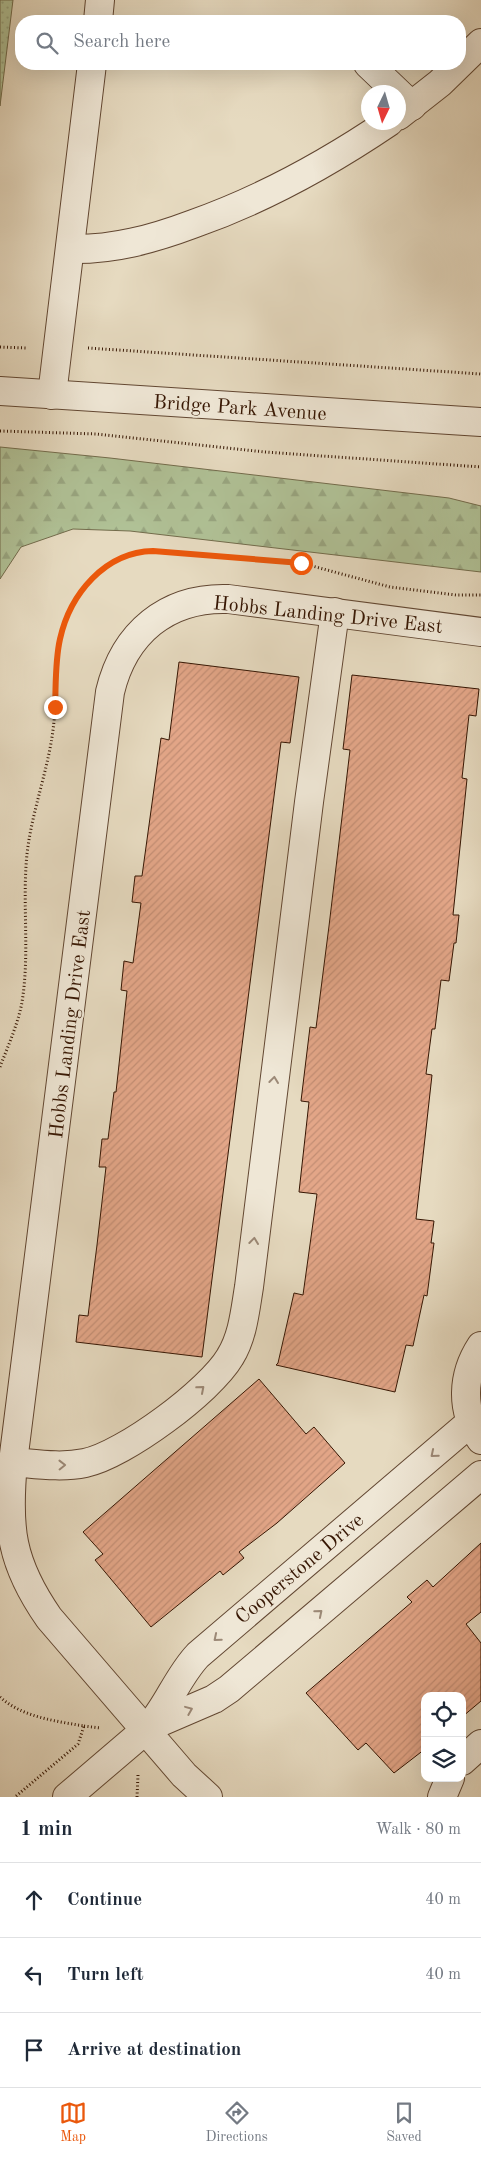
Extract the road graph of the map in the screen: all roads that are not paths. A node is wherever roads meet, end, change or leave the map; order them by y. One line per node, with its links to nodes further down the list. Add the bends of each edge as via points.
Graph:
1 (100, 0): 2 (street)
2 (99, 15)
3 (481, 43): 4 (street)
4 (466, 58)
5 (91, 70): 11 (street)
6 (373, 70): 8 (street)
7 (454, 70): 9 (street)
8 (385, 85)
9 (406, 110)
10 (377, 130): 11 (street, via 320,167 236,208 134,242)
11 (70, 250): 13 (street)
12 (0, 391): 13 (street, Bridge Park Avenue)
13 (52, 395): 14 (street, Bridge Park Avenue)
14 (481, 422)
15 (335, 612): 16 (street, Hobbs Landing Drive East); 19 (street, one-way to 15, via 71,1465 94,1461 118,1451 204,1388 237,1344 248,1295); 19 (street, Hobbs Landing Drive East, via 228,599 196,601 165,613 139,634 114,675)
16 (481, 632)
17 (481, 1346): 18 (street, via 466,1380 466,1404)
18 (476, 1431): 21 (street, Cooperstone Drive, one-way to 21, via 198,1655 183,1672)
19 (13, 1462): 21 (street, Hobbs Landing Drive East, via 9,1507 12,1534 19,1563 32,1592 63,1636)
20 (481, 1475): 21 (street, Cooperstone Drive, one-way to 20, via 222,1695)
21 (146, 1730): 25 (street, Cooperstone Drive); 26 (street, Hobbs Landing Drive East, via 193,1785)
22 (481, 1744): 23 (street)
23 (466, 1758)
24 (448, 1782): 27 (street)
25 (67, 1797)
26 (208, 1797)
27 (442, 1797)

